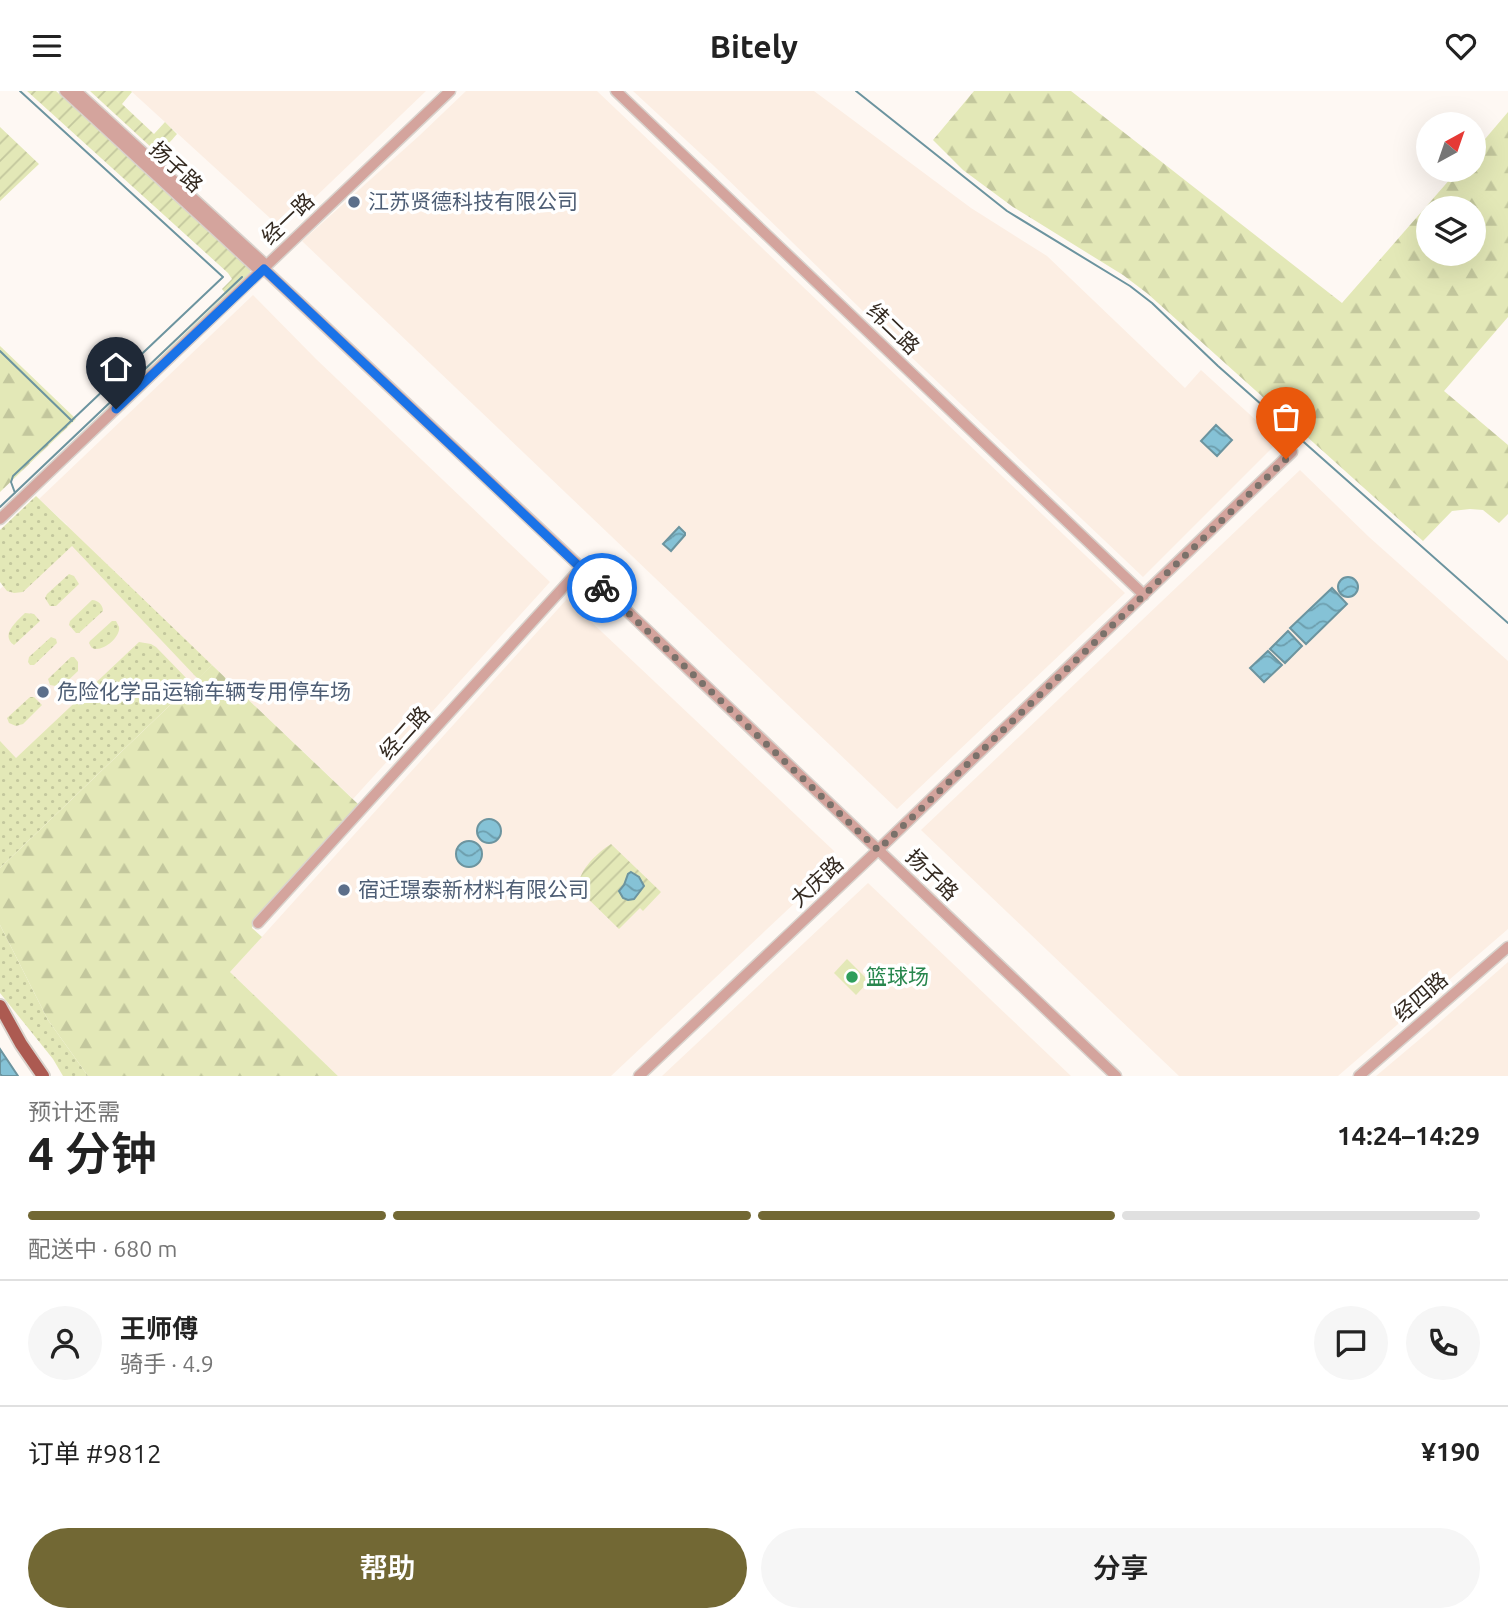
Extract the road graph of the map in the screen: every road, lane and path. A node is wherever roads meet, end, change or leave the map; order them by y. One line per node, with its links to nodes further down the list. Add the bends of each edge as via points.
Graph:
1 (65, 91): 5 (street, 扬子路)
2 (76, 91): 5 (street, 扬子路)
3 (450, 91): 5 (street, 经一路)
4 (616, 91): 9 (street, 纬二路)
5 (264, 269): 7 (street, 经一路); 8 (street, 扬子路)
6 (1293, 452): 9 (street, 大庆路)
7 (0, 519)
8 (581, 568): 10 (street, 扬子路); 11 (street, 经二路)
9 (1144, 595): 10 (street, 大庆路)
10 (878, 850): 17 (street, 大庆路); 18 (street, 扬子路)
11 (258, 923)
12 (1508, 947): 19 (street, 经四路)
13 (0, 1006): 16 (main road)
14 (0, 1020): 15 (main road)
15 (34, 1076)
16 (43, 1076)
17 (639, 1076)
18 (1116, 1076)
19 (1359, 1076)

